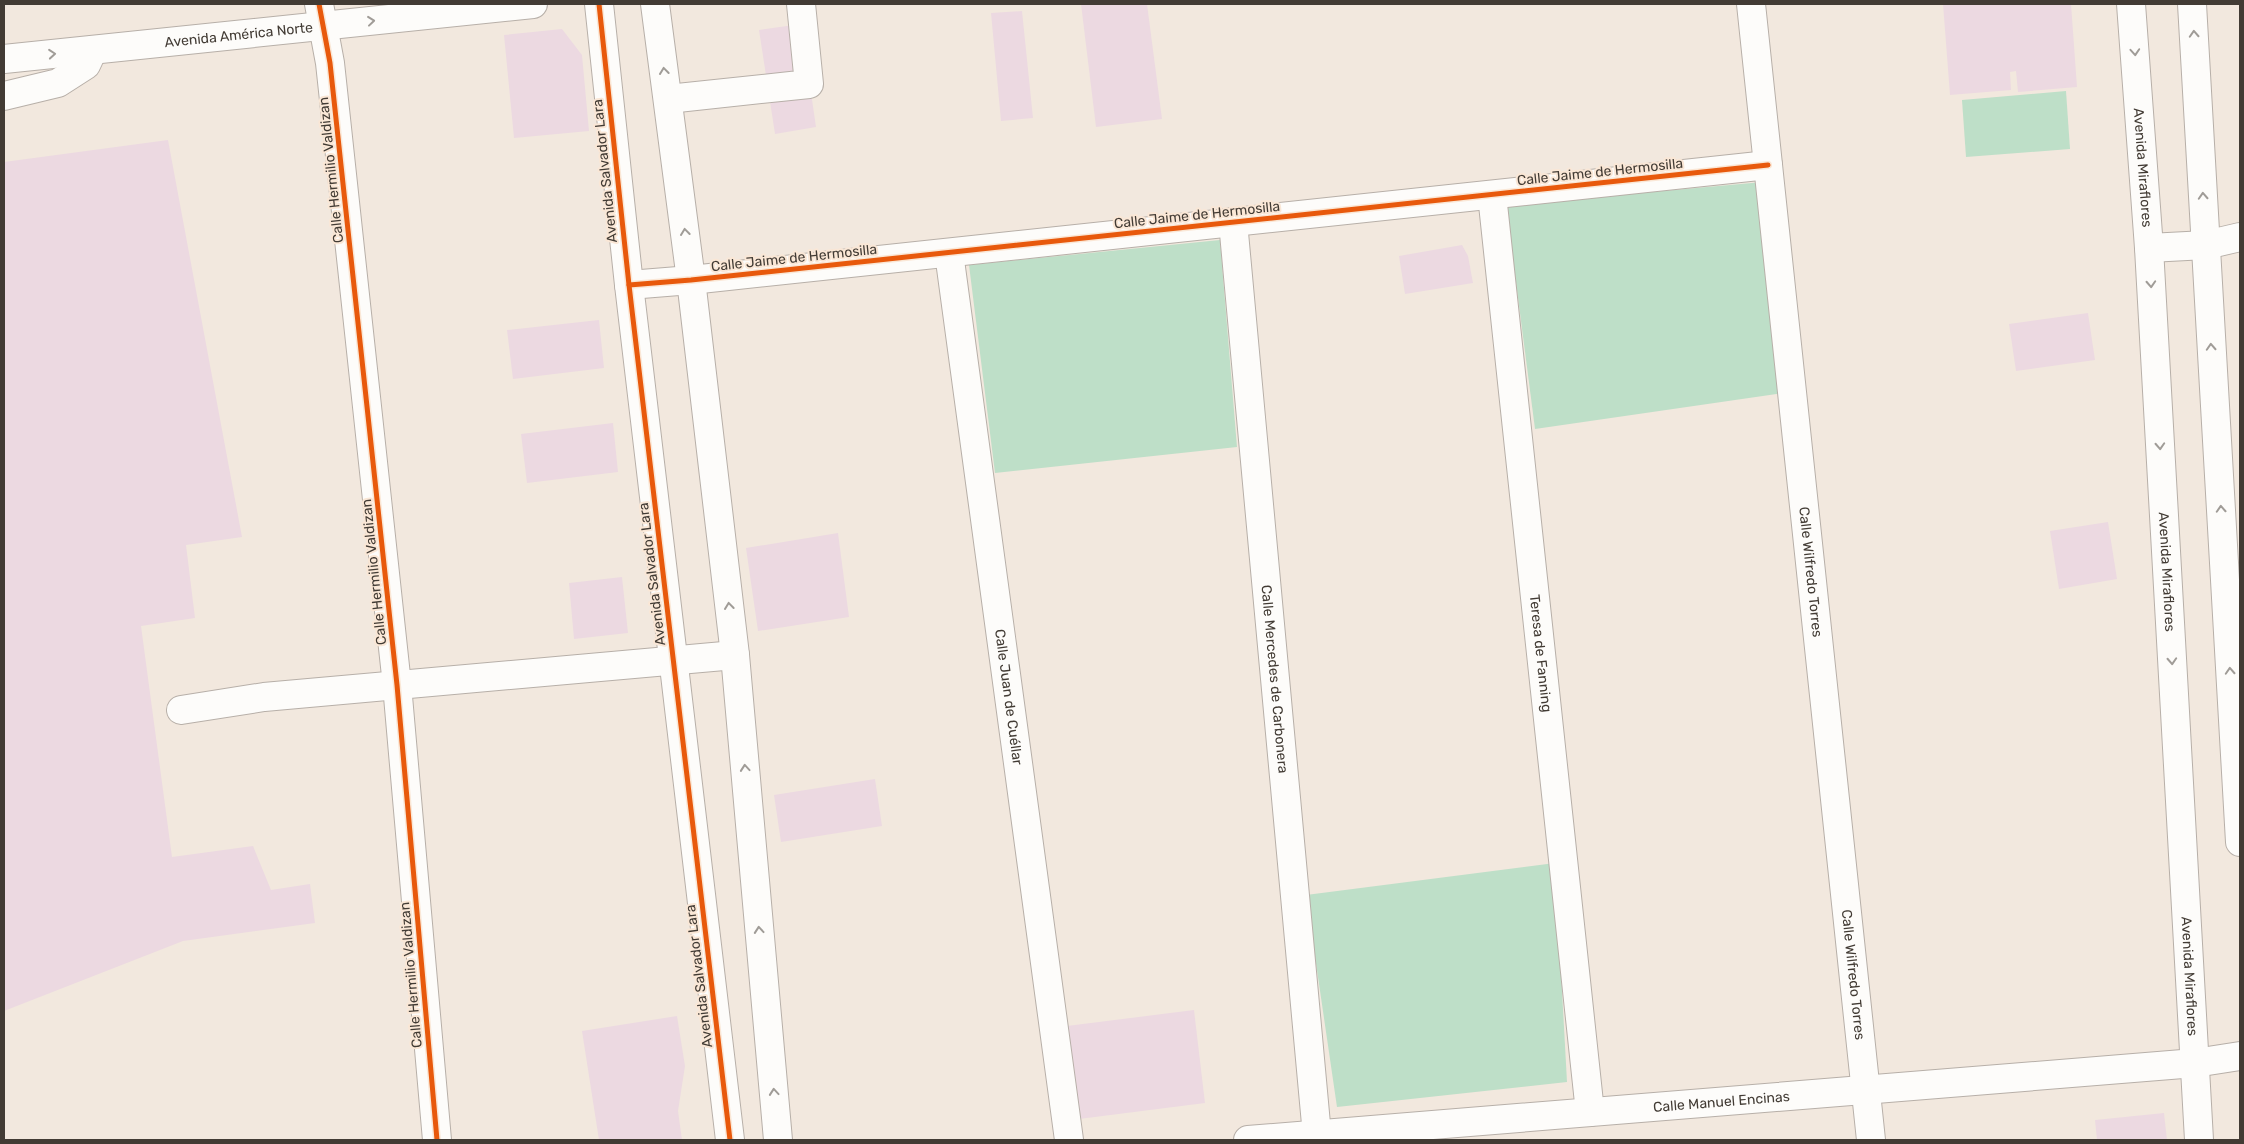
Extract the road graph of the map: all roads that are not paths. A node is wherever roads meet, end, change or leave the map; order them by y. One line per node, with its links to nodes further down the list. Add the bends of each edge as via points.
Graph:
1 (533, 4): 8 (street, Avenida América Norte, one-way to 1)
2 (599, 4): 21 (street, Avenida Salvador Lara)
3 (655, 4): 12 (street, one-way to 3)
4 (801, 4): 12 (street, via 809,84)
5 (1751, 4): 13 (street, Calle Wilfredo Torres)
6 (2131, 4): 18 (street, Avenida Miraflores, one-way to 18)
7 (2192, 4): 17 (street, one-way to 7)
8 (320, 15): 9 (street, Avenida América Norte); 24 (street, Calle Hermilio Valdizan, via 332,72)
9 (93, 50): 10 (street, Avenida América Norte, one-way to 9); 11 (street, via 86,65 58,83)
10 (4, 59)
11 (4, 96)
12 (668, 99): 20 (street, one-way to 12)
13 (1768, 166): 14 (street, Calle Jaime de Hermosilla); 29 (street, Calle Wilfredo Torres)
14 (1492, 195): 15 (street, Calle Jaime de Hermosilla); 30 (street, Teresa de Fanning)
15 (1233, 222): 19 (street, Calle Jaime de Hermosilla); 31 (street, Calle Mercedes de Carbonera)
16 (2240, 237): 17 (street)
17 (2206, 245): 18 (street); 26 (street, one-way to 17)
18 (2149, 248): 28 (street, Avenida Miraflores, one-way to 28)
19 (949, 253): 20 (street, Calle Jaime de Hermosilla); 35 (street, Calle Juan de Cuéllar)
20 (691, 280): 21 (street, Calle Jaime de Hermosilla); 22 (street, one-way to 20)
21 (629, 285): 23 (street, Avenida Salvador Lara)
22 (734, 655): 23 (street); 34 (street, one-way to 22)
23 (673, 659): 24 (street); 33 (street, Avenida Salvador Lara)
24 (397, 685): 25 (street, via 264,697); 32 (street, Calle Hermilio Valdizan)
25 (181, 710)
26 (2240, 842)
27 (2240, 1056): 28 (street, Calle Manuel Encinas)
28 (2195, 1062): 29 (street, Calle Manuel Encinas); 38 (street, Avenida Miraflores)
29 (1866, 1089): 30 (street, Calle Manuel Encinas); 37 (street, Calle Wilfredo Torres)
30 (1590, 1112): 31 (street, Calle Manuel Encinas)
31 (1317, 1134): 36 (street, Calle Manuel Encinas)
32 (437, 1140)
33 (730, 1140)
34 (778, 1140)
35 (1069, 1140)
36 (1248, 1140)
37 (1871, 1140)
38 (2199, 1140)

